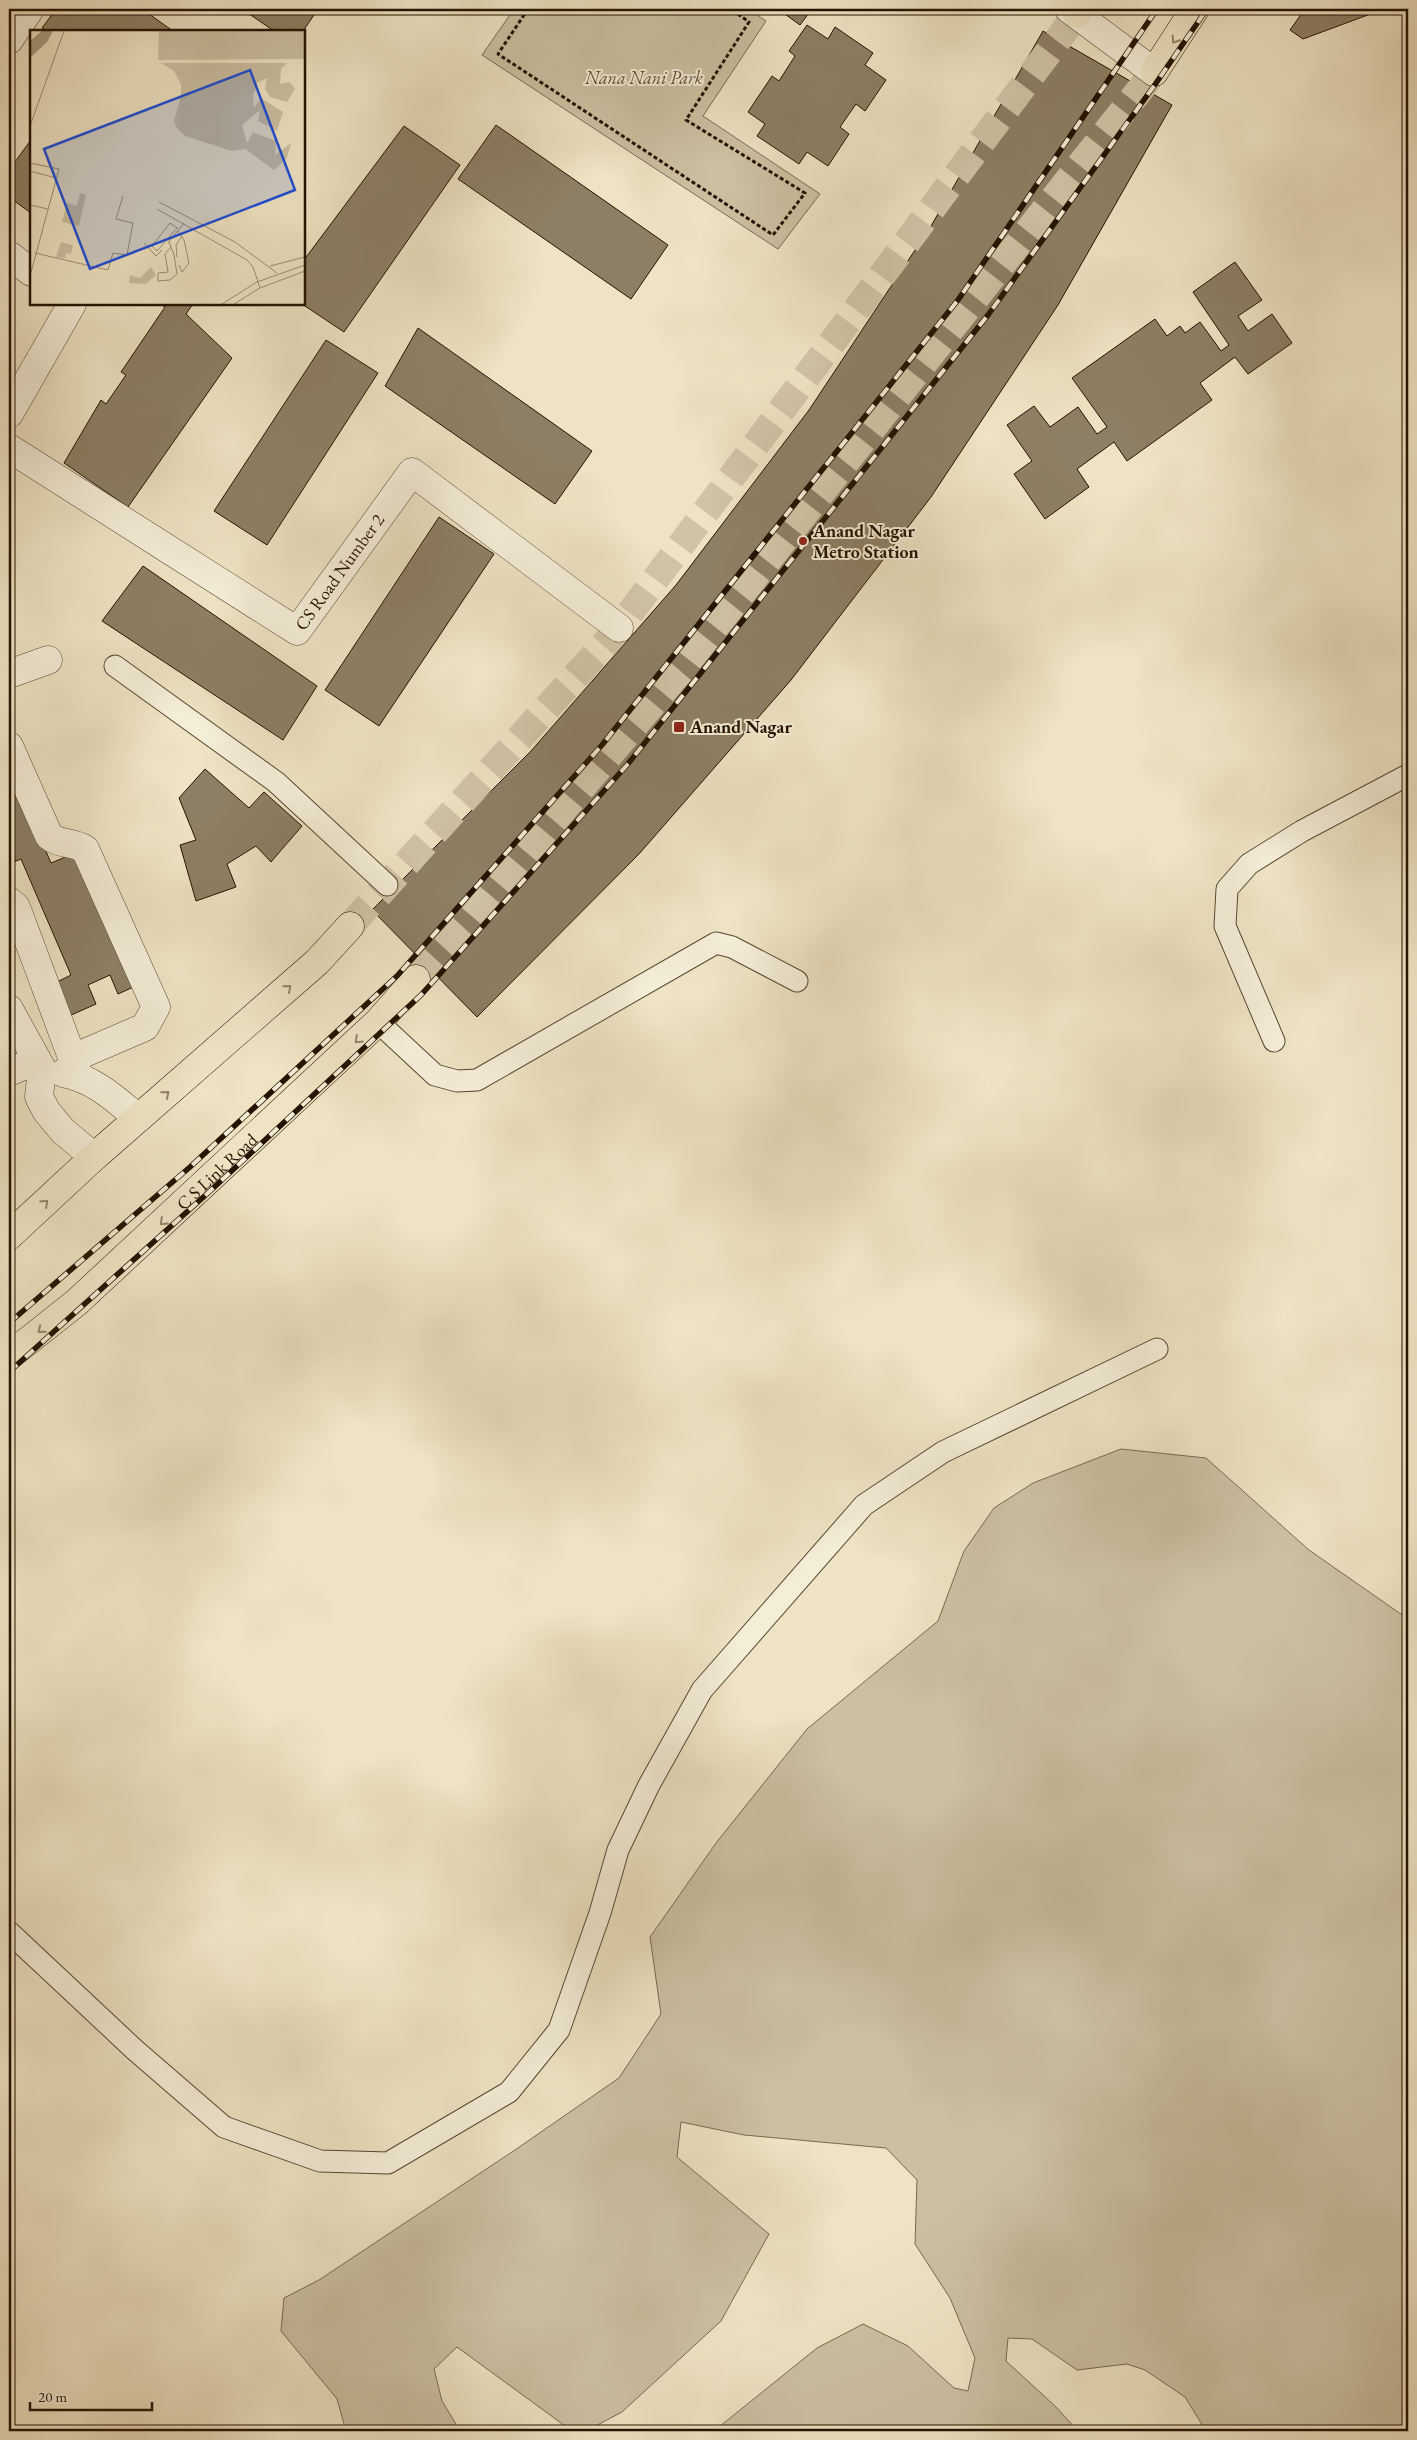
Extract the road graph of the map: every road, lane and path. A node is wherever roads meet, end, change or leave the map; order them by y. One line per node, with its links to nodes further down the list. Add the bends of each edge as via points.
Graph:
1 (30, 9): 6 (street)
2 (528, 9): 3 (path, via 498,54 773,235 805,193 686,120 749,22)
3 (731, 9)
4 (1195, 9): 7 (main road, one-way to 7)
5 (1075, 11): 7 (street)
6 (9, 40)
7 (1154, 72)
8 (9, 255): 9 (street)
9 (30, 271)
10 (71, 305): 11 (street)
11 (9, 414)
12 (9, 448): 13 (street, CS Road Number 2, via 297,631 412,472)
13 (619, 628)
14 (48, 660): 16 (street)
15 (115, 666): 19 (lane, via 276,782)
16 (9, 674)
17 (9, 746): 28 (street, via 48,836 54,841 70,842 85,849 156,1007 145,1027)
18 (1408, 775): 26 (lane, via 1302,831 1249,864 1227,889 1225,926)
19 (387, 885)
20 (9, 902): 28 (street, via 16,907)
21 (350, 926): 30 (main road, one-way to 21, via 318,962)
22 (416, 979): 25 (main road, C S Link Road)
23 (797, 981): 25 (lane, via 732,947 716,943 477,1080 457,1081 435,1075)
24 (9, 1009): 27 (street)
25 (378, 1022): 34 (main road, C S Link Road, one-way to 34, via 77,1302)
26 (1274, 1041)
27 (39, 1065): 28 (street); 29 (street); 31 (street, via 40,1097 47,1112 63,1131)
28 (76, 1067): 30 (street)
29 (9, 1072)
30 (138, 1118): 31 (main road)
31 (94, 1157): 32 (main road, one-way to 31)
32 (9, 1236)
33 (1158, 1349): 35 (lane, via 943,1452 864,1505 702,1690 649,1785 618,1850 560,2030 510,2092 388,2163 320,2161 224,2128)
34 (9, 1356)
35 (9, 1932)

